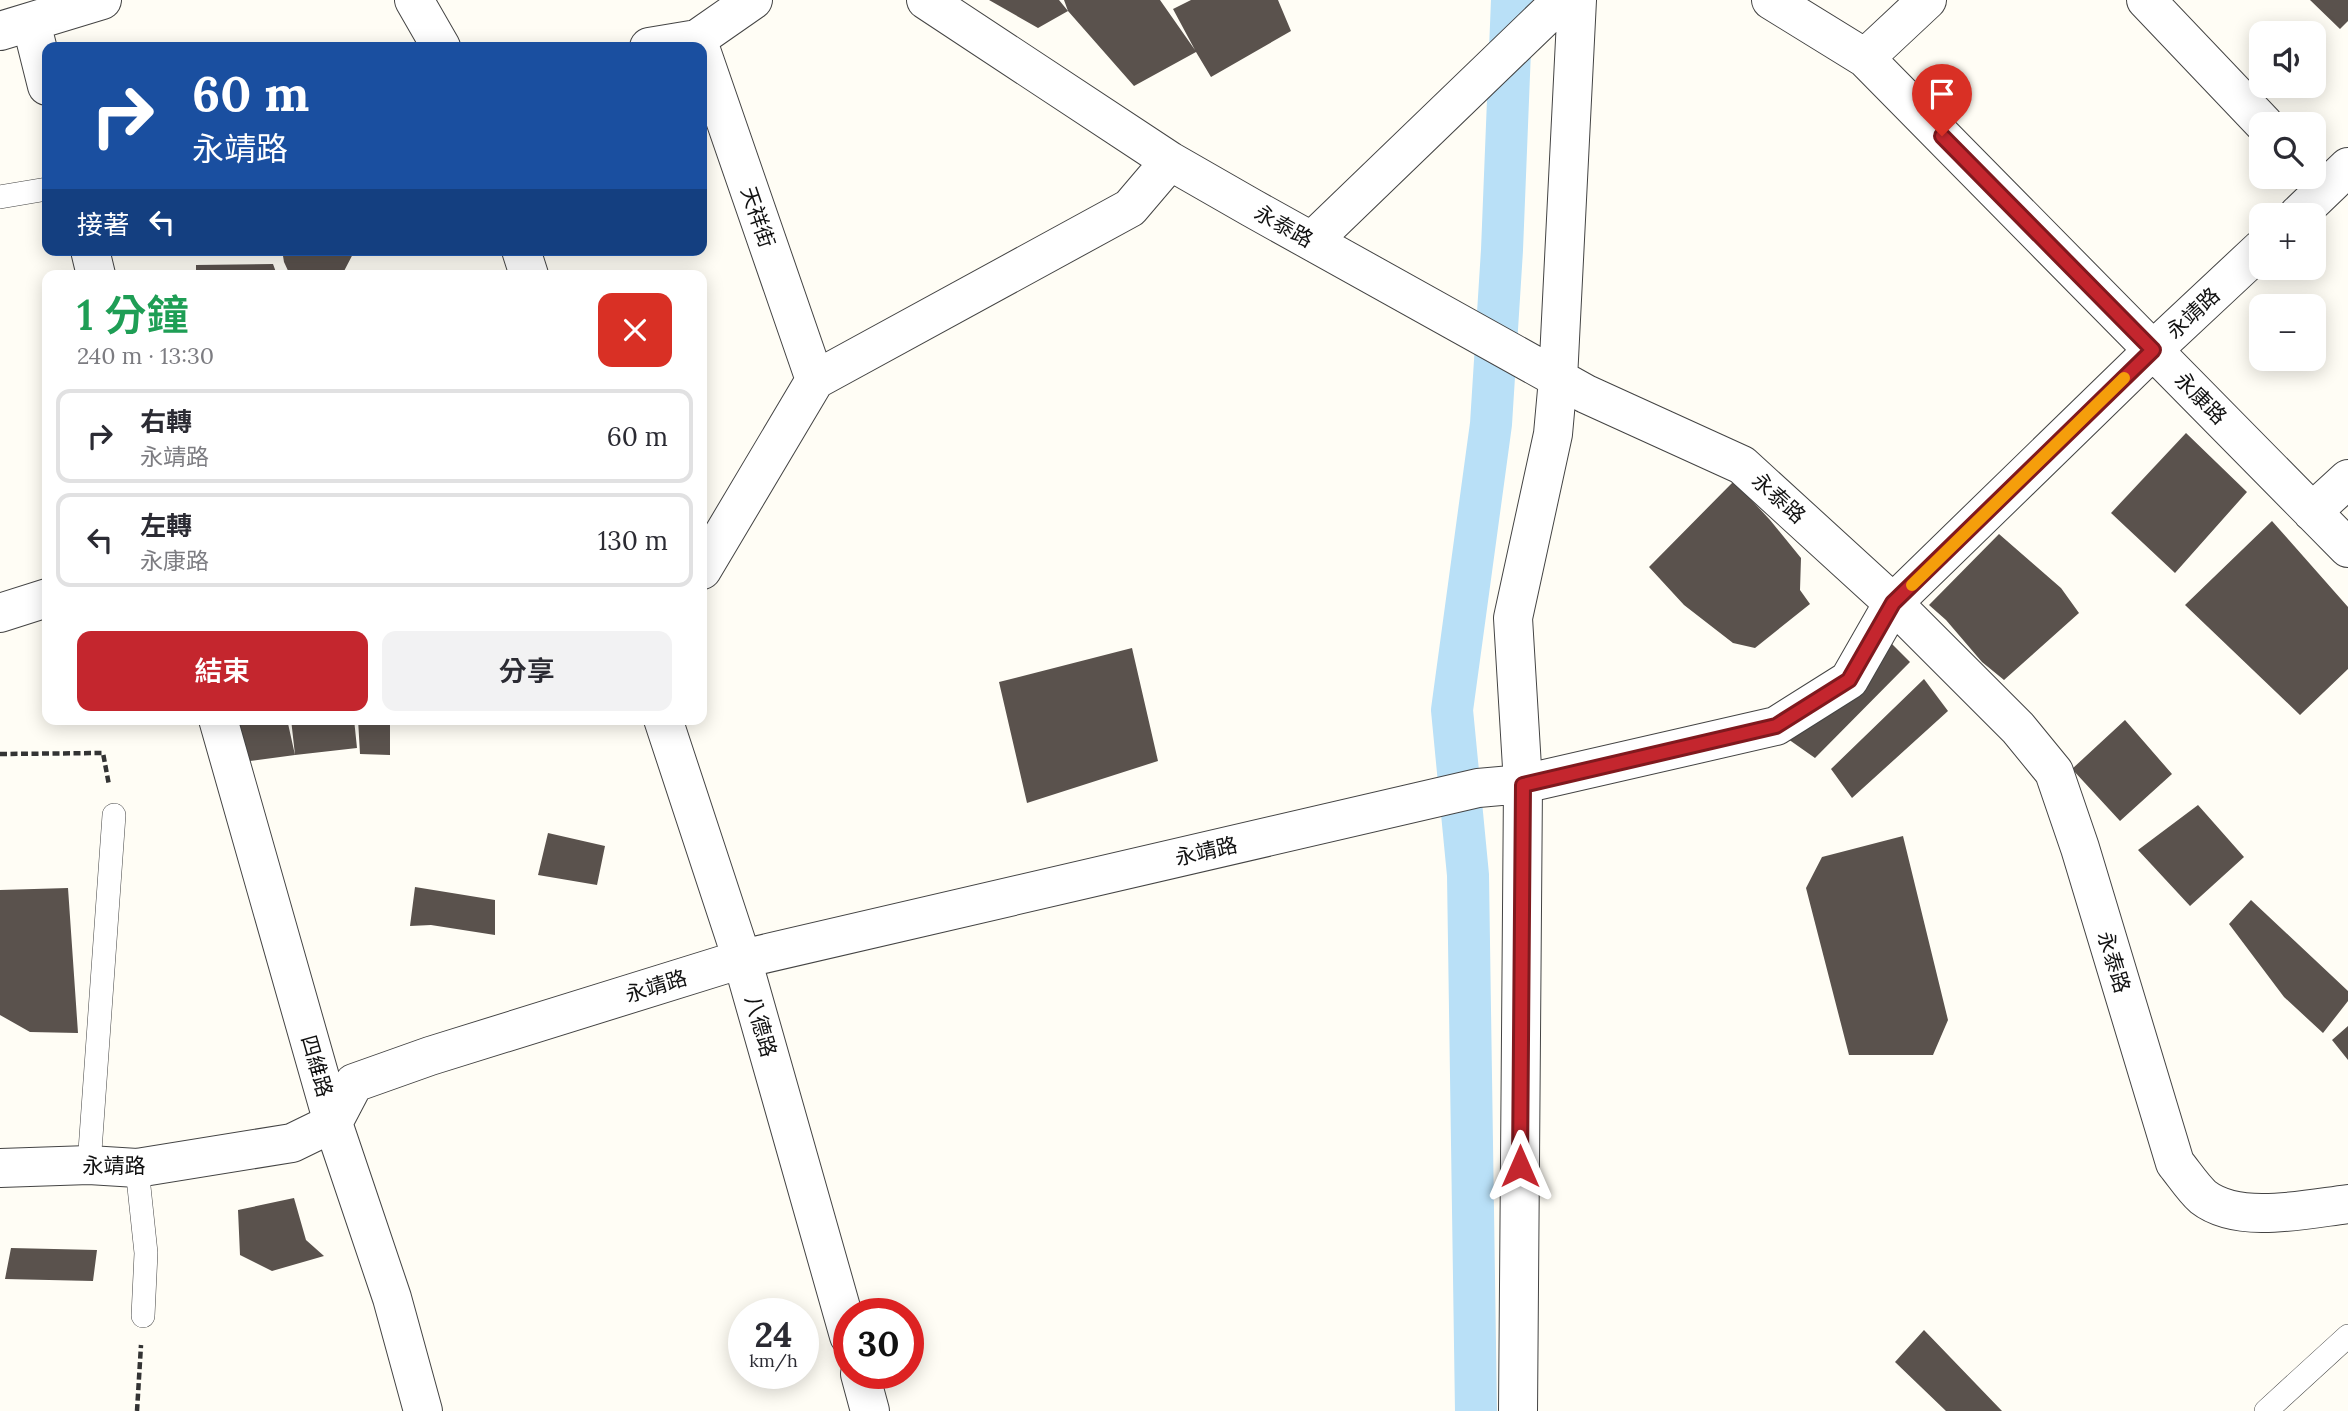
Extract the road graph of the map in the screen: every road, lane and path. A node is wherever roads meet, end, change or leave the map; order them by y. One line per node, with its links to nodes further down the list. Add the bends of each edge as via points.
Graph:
1 (102, 0): 10 (street)
2 (414, 0): 11 (street)
3 (753, 0): 12 (street)
4 (926, 0): 17 (street, 永泰路)
5 (1562, 0): 22 (street)
6 (1577, 0): 25 (street)
7 (1771, 0): 13 (street, 永康路)
8 (1927, 0): 13 (street)
9 (2146, 0): 16 (street)
10 (16, 27): 15 (street)
11 (438, 42)
12 (704, 42)
13 (1865, 58): 24 (street, 永康路)
14 (707, 69): 26 (street, 天祥街)
15 (42, 76)
16 (2253, 112)
17 (1170, 161): 22 (street, 永泰路); 26 (street, via 1130,208)
18 (2329, 177): 21 (street)
19 (42, 189): 20 (lane)
20 (0, 197)
21 (2308, 203)
22 (1312, 241): 25 (street, 永泰路)
23 (2249, 260): 24 (street, 永靖路)
24 (2153, 350): 28 (street, 永康路); 32 (street, 永靖路)
25 (1558, 379): 32 (street, 永泰路, via 1742,465); 37 (street, via 1552,434 1513,618)
26 (815, 380): 30 (street)
27 (2348, 479): 28 (street)
28 (2312, 512): 29 (street, 永康路)
29 (2348, 548)
30 (707, 562)
31 (42, 599): 33 (street)
32 (1893, 603): 37 (street, 永靖路, via 1849,680 1776,726); 44 (street, 永泰路, via 2018,728 2054,772 2175,1163 2204,1197 2234,1211 2280,1212)
33 (0, 614)
34 (220, 725): 40 (street, 四維路)
35 (665, 725): 39 (street, 八德路)
36 (0, 754): 38 (path, via 103,753)
37 (1523, 785): 39 (street, 永靖路, via 1478,788); 52 (street)
38 (114, 815): 41 (lane)
39 (742, 959): 40 (street, 永靖路, via 354,1083); 45 (street, 八德路)
40 (333, 1123): 43 (street, 永靖路, via 292,1143); 50 (street, 四維路, via 392,1298)
41 (89, 1165): 42 (street, 永靖路); 43 (street, 永靖路)
42 (0, 1168)
43 (137, 1168): 46 (lane, via 146,1253)
44 (2348, 1204)
45 (838, 1298)
46 (143, 1316): 49 (path)
47 (2348, 1336): 53 (lane)
48 (864, 1389): 51 (street)
49 (137, 1411)
50 (423, 1411)
51 (870, 1411)
52 (1518, 1411)
53 (2266, 1411)

